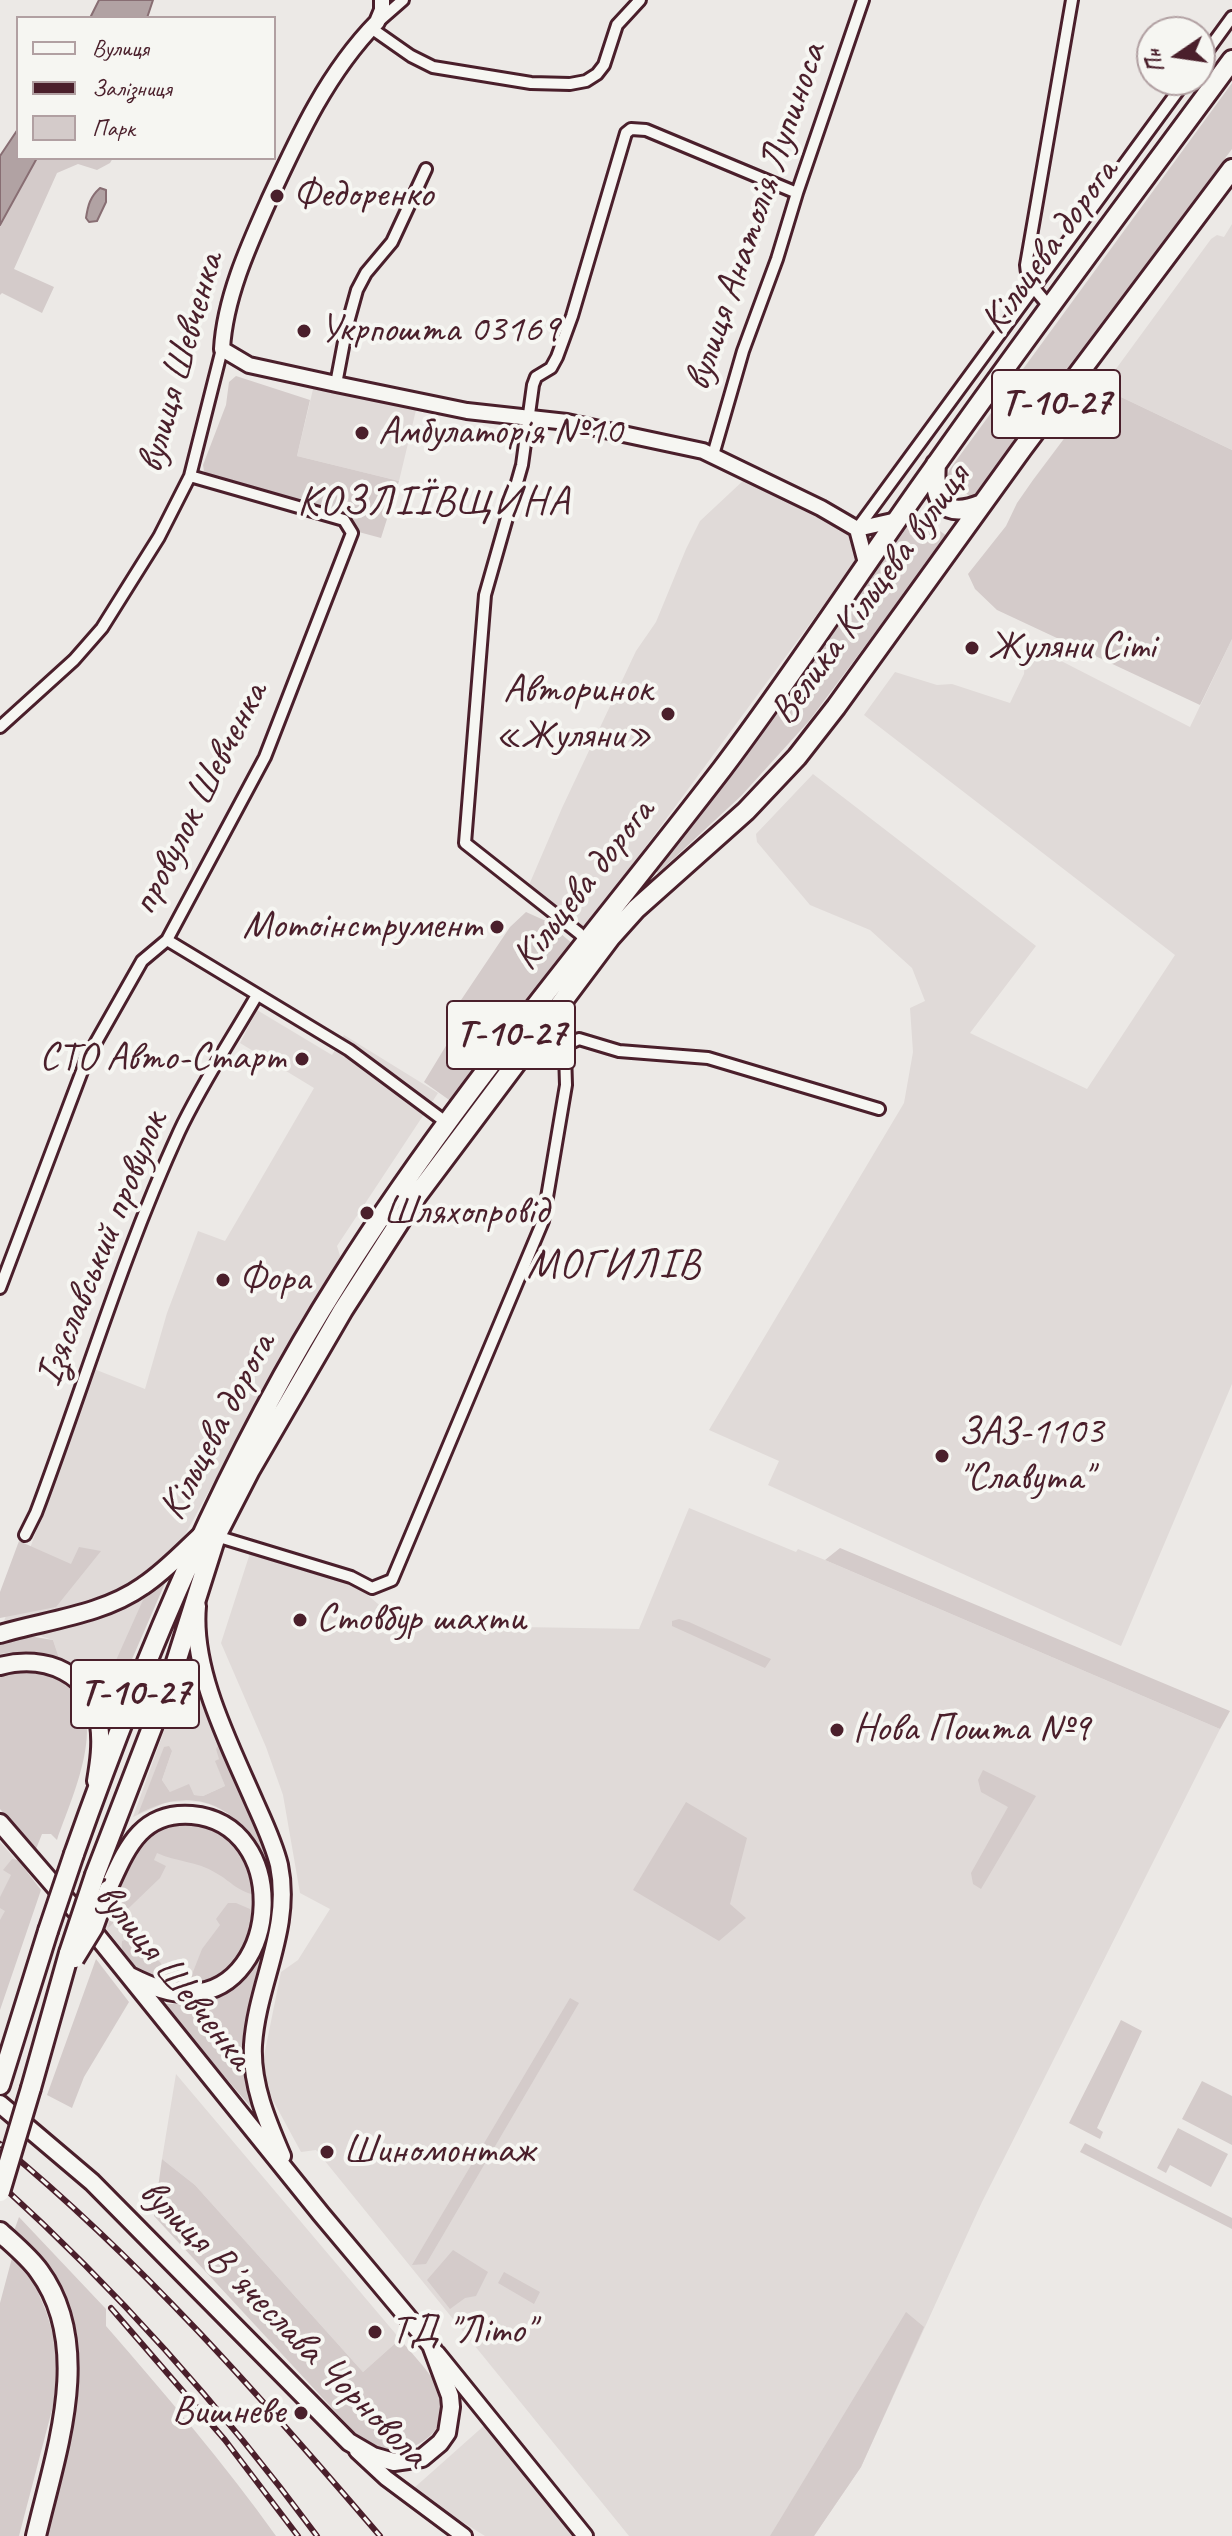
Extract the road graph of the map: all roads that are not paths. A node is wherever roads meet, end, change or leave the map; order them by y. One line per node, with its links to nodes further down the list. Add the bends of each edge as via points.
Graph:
1 (382, 0): 7 (street)
2 (403, 0): 7 (street, вулиця Шевченка)
3 (640, 0): 7 (street, via 617,25 597,74 570,84 433,67)
4 (863, 0): 13 (street, вулиця Анатолія Лупиноса)
5 (1072, 0): 14 (street, via 1028,249)
6 (1232, 17): 8 (street)
7 (374, 25): 16 (street, вулиця Шевченка, via 325,88 282,173 241,269)
8 (1216, 39)
9 (1232, 60): 15 (highway, Кільцева дорога / Т-10-27)
10 (1174, 96): 14 (street)
11 (426, 169): 17 (street, via 392,242 357,290)
12 (1232, 169): 22 (highway, Велика Кільцева вулиця / Т-10-27)
13 (797, 193): 18 (street, via 646,130 626,133 572,316 551,368 536,377); 19 (street, вулиця Анатолія Лупиноса)
14 (1032, 287): 15 (street); 24 (street)
15 (1051, 308): 20 (highway, Кільцева дорога / Т-10-27)
16 (222, 349): 17 (street, via 249,365); 21 (street, вулиця Шевченка)
17 (336, 384): 18 (street, via 467,411)
18 (528, 417): 19 (street); 29 (street, via 522,465 485,595 465,843)
19 (713, 455): 24 (street)
20 (936, 464): 22 (highway, via 936,493 942,503 961,511); 23 (highway, Кільцева дорога / Т-10-27)
21 (190, 476): 26 (street, вулиця Шевченка, via 102,628); 28 (street, провулок Шевченка, via 344,520 352,533 265,757)
22 (982, 504): 27 (highway, Велика Кільцева вулиця / Т-10-27, via 813,736)
23 (897, 520): 24 (street); 25 (highway, Кільцева дорога / Т-10-27)
24 (857, 529): 25 (street)
25 (866, 563): 29 (highway, Кільцева дорога / Т-10-27, via 746,735)
26 (0, 727)
27 (731, 825): 31 (highway, Кільцева дорога / Т-10-27, via 636,909)
28 (167, 940): 30 (street); 35 (street, провулок Шевченка, via 142,961 87,1058)
29 (587, 942): 34 (highway, Кільцева дорога / Т-10-27)
30 (257, 995): 34 (street, via 349,1050); 36 (street, Ізяславський провулок, via 181,1129 159,1179)
31 (537, 1033): 32 (street); 37 (highway, Кільцева дорога / Т-10-27, via 415,1198)
32 (560, 1048): 33 (street, via 579,1039 619,1051 708,1058); 37 (street, via 565,1052 566,1085 543,1221 392,1580 372,1588 351,1577)
33 (879, 1109)
34 (447, 1123): 37 (highway, Кільцева дорога / Т-10-27, via 339,1280 281,1378)
35 (0, 1288)
36 (25, 1535)
37 (208, 1536): 38 (highway, Кільцева дорога / Т-10-27); 39 (main road, via 123,1597); 41 (highway, Кільцева дорога / Т-10-27)
38 (199, 1582): 45 (highway, Кільцева дорога / Т-10-27, bridge, via 170,1681 95,1875); 49 (main road, via 196,1621 203,1671 279,1865 280,1930 255,2024 253,2058 262,2105)
39 (0, 1634)
40 (0, 1666): 41 (main road, via 23,1661 49,1664 74,1676 85,1689 99,1722)
41 (93, 1800): 47 (highway, Кільцева дорога / Т-10-27, bridge)
42 (0, 1823): 44 (main road, вулиця Шевченка)
43 (0, 1833): 44 (main road)
44 (17, 1842): 46 (main road, вулиця Шевченка)
45 (72, 1956): 46 (main road, bridge, via 94,1928 134,1837 158,1821 188,1815 235,1832 253,1858 260,1881 262,1919 243,1964 203,1991 156,1988); 50 (highway, Кільцева дорога / Т-10-27, bridge, via 62,1974)
46 (125, 1973): 49 (main road, вулиця Шевченка)
47 (0, 2085)
48 (0, 2104): 53 (main road, вулиця Вʼячеслава Чорновола, via 60,2153)
49 (290, 2176): 52 (main road, вулиця Вʼячеслава Чорновола)
50 (0, 2192)
51 (0, 2232): 54 (highway, via 40,2272 62,2316 68,2364 62,2421)
52 (431, 2345): 53 (main road, via 450,2396 447,2433 440,2443 422,2458 394,2462); 56 (street, вулиця Вʼячеслава Чорновола)
53 (349, 2442): 55 (street, вулиця Вʼячеслава Чорновола, via 386,2478)
54 (36, 2536)
55 (464, 2536)
56 (585, 2536)

